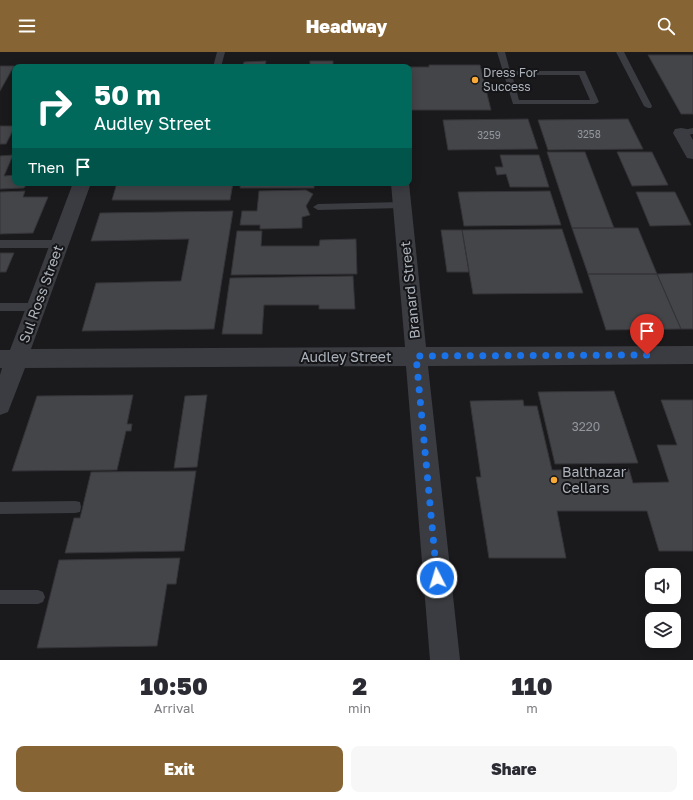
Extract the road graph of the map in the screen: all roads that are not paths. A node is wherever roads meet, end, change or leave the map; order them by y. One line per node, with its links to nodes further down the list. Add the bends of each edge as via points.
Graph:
1 (221, 52): 4 (lane)
2 (501, 52): 5 (lane)
3 (620, 52): 6 (lane)
4 (219, 64)
5 (507, 73): 5 (lane, via 582,73 595,102 516,102)
6 (648, 106)
7 (687, 132): 8 (street)
8 (693, 154)
9 (81, 186): 13 (street, Sul Ross Street)
10 (401, 194): 11 (lane); 17 (street, Branard Street)
11 (318, 206)
12 (0, 244): 13 (lane)
13 (60, 244): 15 (street, Sul Ross Street)
14 (0, 307): 15 (lane)
15 (36, 307): 18 (street, Sul Ross Street)
16 (693, 355): 17 (street, Audley Street)
17 (416, 356): 18 (street, Audley Street); 24 (street, Branard Street)
18 (9, 359): 19 (street, Sul Ross Street)
19 (0, 405)
20 (75, 507): 21 (lane)
21 (0, 508)
22 (38, 597): 23 (lane)
23 (0, 598)
24 (446, 660)

